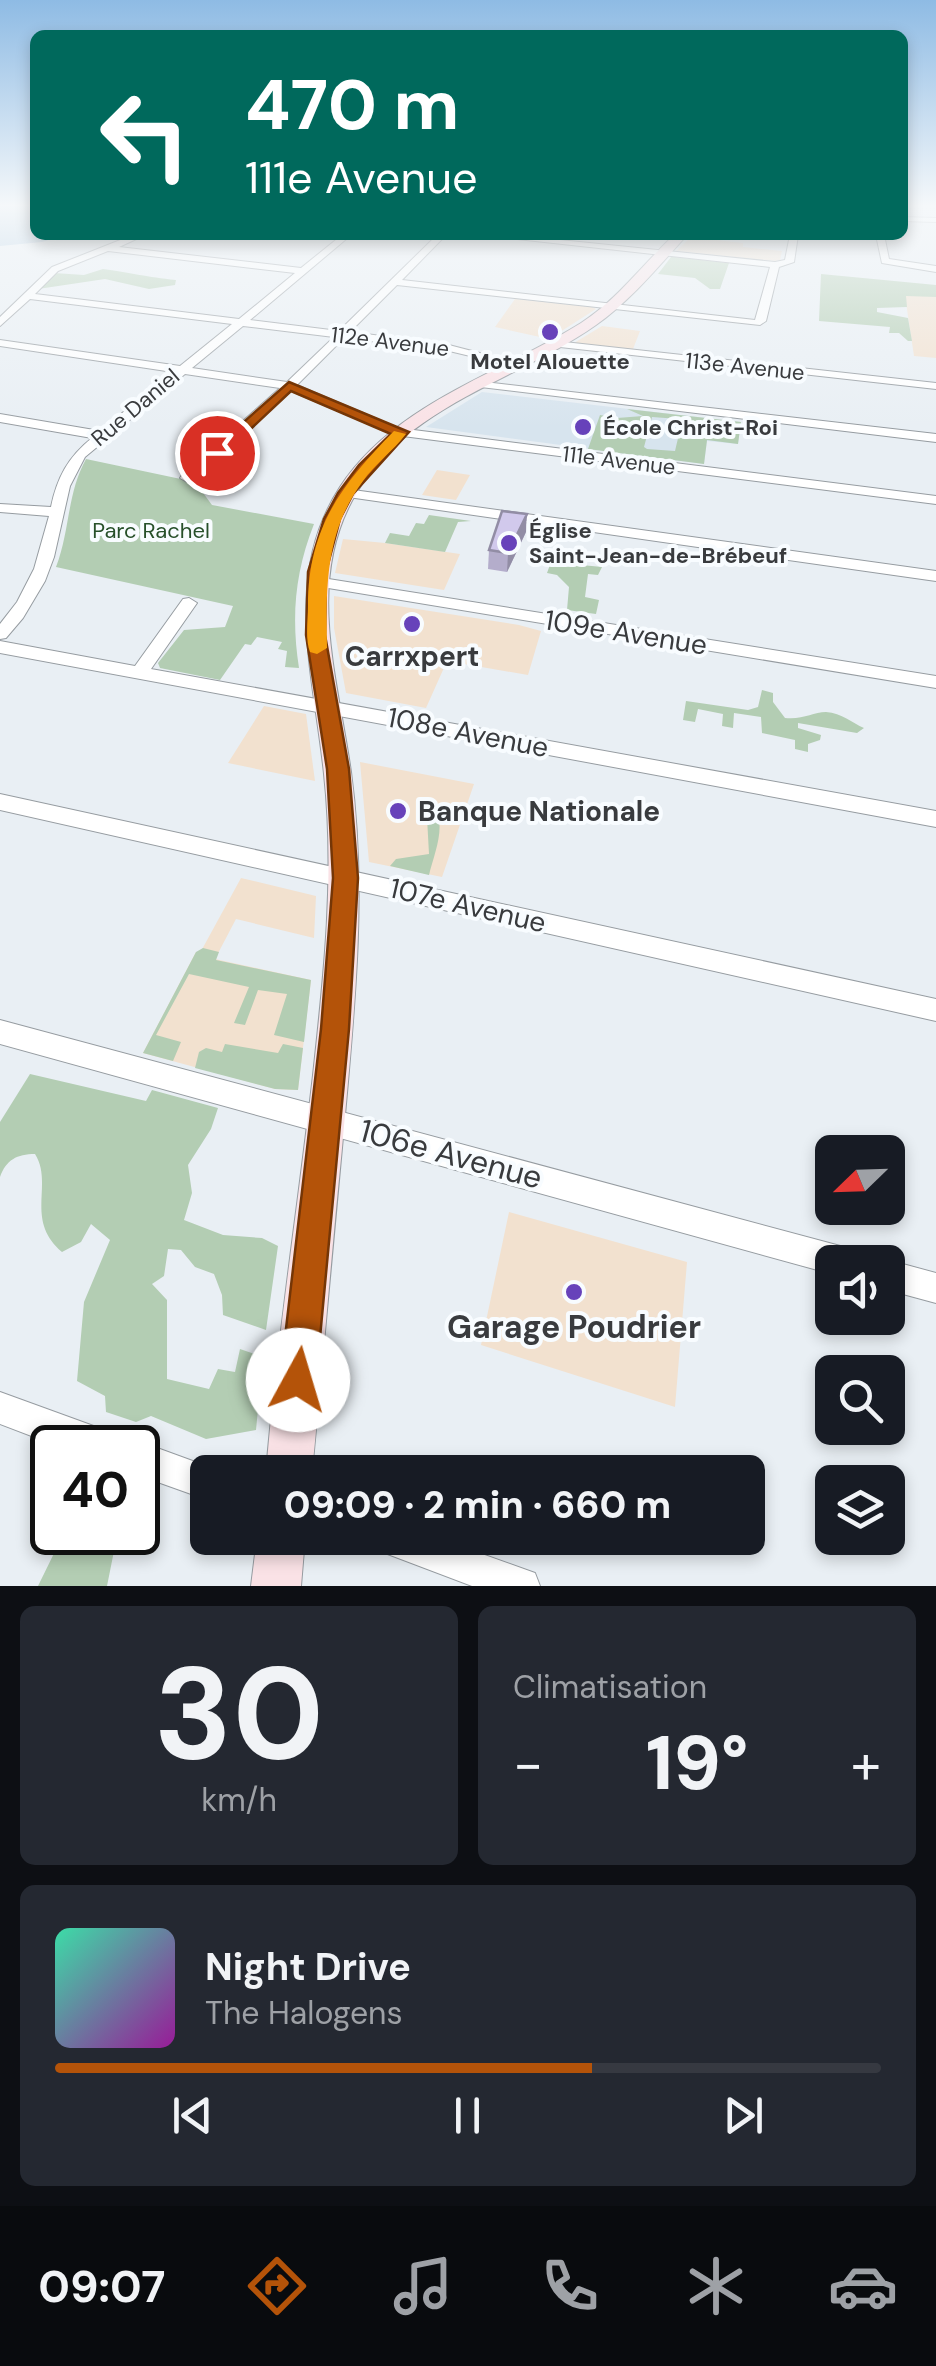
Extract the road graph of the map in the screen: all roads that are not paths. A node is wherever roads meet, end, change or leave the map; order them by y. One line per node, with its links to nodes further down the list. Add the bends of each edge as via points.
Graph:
1 (43, 280): 6 (street)
2 (291, 280): 9 (street, Rue Daniel)
3 (638, 280): 7 (street)
4 (771, 280): 7 (street, via 758,322)
5 (394, 282): 7 (street); 10 (street)
6 (26, 296): 8 (street); 9 (street, 112e Avenue)
7 (613, 307): 11 (street)
8 (0, 323)
9 (237, 323): 10 (street, 112e Avenue); 14 (street, Rue Daniel)
10 (341, 335): 13 (street, 112e Avenue, via 445,347); 17 (street)
11 (555, 344): 13 (street); 16 (street, 113e Avenue)
12 (0, 347): 14 (street, 111e Avenue)
13 (516, 364): 15 (street)
14 (176, 373): 17 (street, 111e Avenue); 20 (street, Rue Daniel)
15 (476, 384): 19 (street); 21 (street, 112e Avenue)
16 (936, 386)
17 (285, 389): 19 (street, 111e Avenue); 22 (street)
18 (0, 418): 20 (street)
19 (402, 432): 23 (street); 24 (street, 111e Avenue)
20 (99, 435): 26 (street, Rue Daniel, via 70,468)
21 (936, 438)
22 (186, 478)
23 (346, 493): 27 (street); 28 (street)
24 (936, 500)
25 (0, 508): 26 (street)
26 (56, 512): 30 (street, Rue Daniel, via 50,549 27,602)
27 (936, 576)
28 (316, 582): 34 (street, 109e Avenue); 35 (street)
29 (189, 603): 33 (street)
30 (8, 617): 31 (street, Rue Daniel)
31 (0, 634)
32 (0, 647): 33 (street, 108e Avenue)
33 (138, 674): 35 (street, 108e Avenue)
34 (936, 682)
35 (327, 706): 37 (street, 108e Avenue); 38 (street)
36 (0, 802): 38 (street, 107e Avenue)
37 (936, 819)
38 (345, 878): 39 (street, 107e Avenue); 41 (street)
39 (936, 1010)
40 (0, 1032): 41 (street, 106e Avenue)
41 (326, 1120): 42 (street, 106e Avenue); 47 (street)
42 (815, 1254)
43 (905, 1279): 44 (street)
44 (936, 1288)
45 (0, 1408): 46 (street)
46 (46, 1425)
47 (291, 1455)
48 (160, 1466): 49 (street)
49 (190, 1476)
50 (280, 1555): 52 (street)
51 (437, 1555): 53 (street)
52 (276, 1586)
53 (522, 1586)

